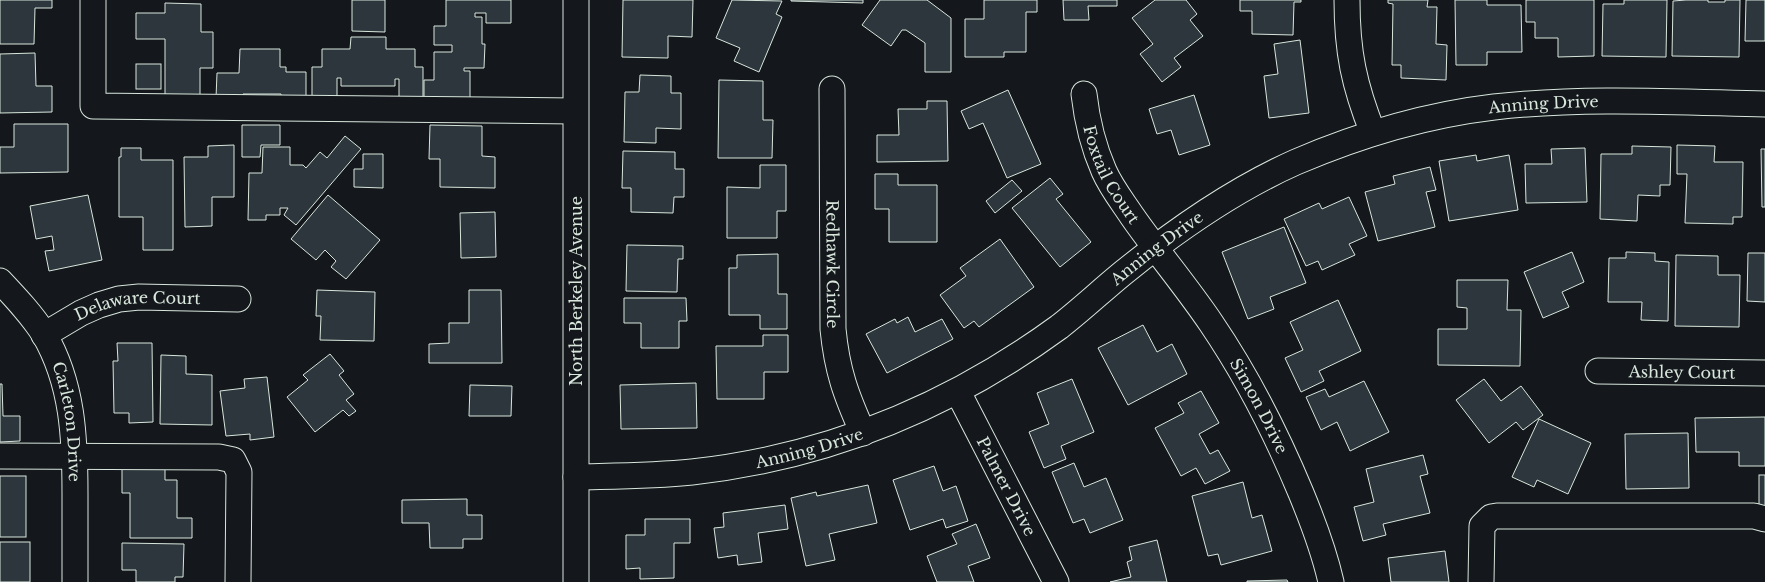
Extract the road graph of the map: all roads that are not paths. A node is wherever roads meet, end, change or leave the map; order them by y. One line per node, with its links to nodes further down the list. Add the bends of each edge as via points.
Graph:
1 (93, 0): 7 (street, via 93,106)
2 (576, 0): 7 (street, North Berkeley Avenue)
3 (1347, 0): 8 (street, via 1347,37 1352,70)
4 (832, 89): 16 (street, Redhawk Circle, via 833,328 842,383)
5 (1084, 94): 9 (street, Foxtail Court, via 1091,133 1104,172)
6 (1765, 104): 8 (street, Anning Drive, via 1545,103 1469,111)
7 (575, 111): 19 (street, North Berkeley Avenue)
8 (1373, 133): 9 (street, Anning Drive, via 1296,162 1242,189 1207,210)
9 (1155, 249): 15 (street, Anning Drive, via 1058,327); 25 (street, Simon Drive, via 1214,328 1268,419 1314,524)
10 (0, 281): 12 (street, Carleton Drive)
11 (238, 299): 12 (street, Delaware Court, via 139,297 119,300 80,313)
12 (44, 335): 18 (street, Carleton Drive, via 70,400)
13 (1598, 371): 14 (street, Ashley Court)
14 (1765, 373)
15 (958, 392): 16 (street, Anning Drive); 24 (street, Palmer Drive)
16 (863, 433): 19 (street, Anning Drive, via 799,452 720,468 665,475)
17 (0, 456): 18 (street)
18 (75, 456): 21 (street, Carleton Drive); 22 (street, via 219,457 233,460 239,472)
19 (576, 477): 23 (street, North Berkeley Avenue)
20 (1765, 519): 26 (street, via 1744,516 1491,517 1482,526)
21 (75, 582)
22 (238, 582)
23 (576, 582)
24 (1056, 582)
25 (1331, 582)
26 (1481, 582)

